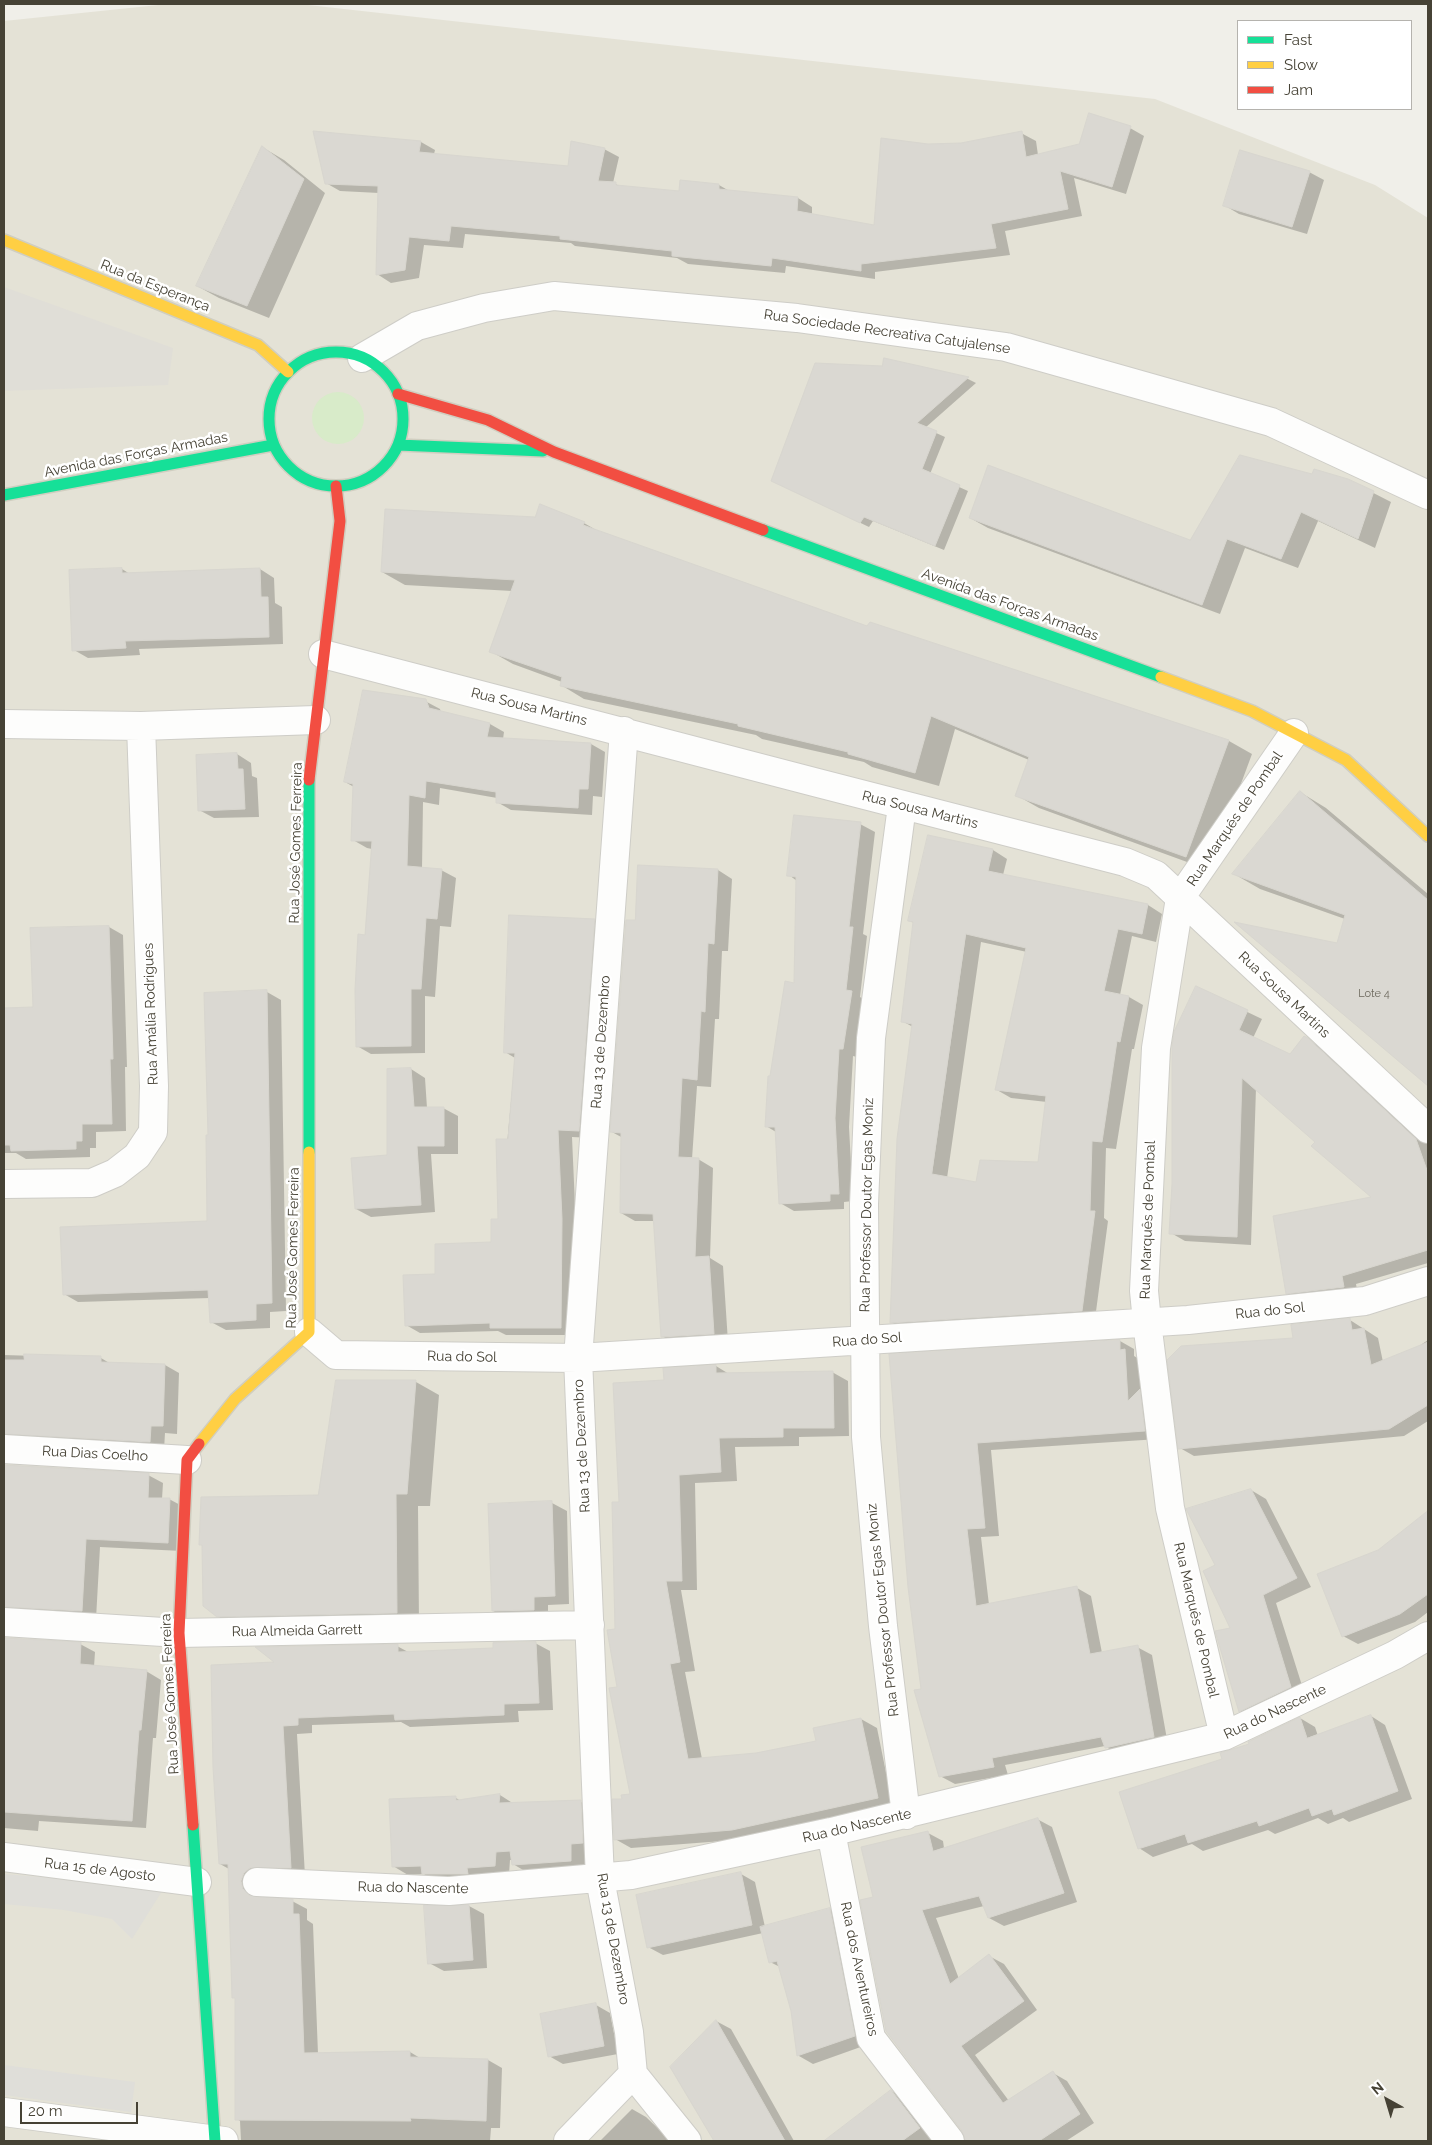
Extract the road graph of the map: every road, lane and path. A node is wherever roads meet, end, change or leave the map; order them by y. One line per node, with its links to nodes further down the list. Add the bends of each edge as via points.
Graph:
1 (4, 240): 3 (street, Rua da Esperança, via 258,346)
2 (362, 358): 3 (street, via 343,353 323,353 304,360); 4 (street, via 389,379); 9 (street, Rua Sociedade Recreativa Catujalense, via 417,326 484,308 554,296 797,318 1015,350 1271,422)
3 (288, 372): 5 (street, via 276,388 270,406 269,426)
4 (398, 394): 6 (street, via 402,429); 7 (street, Avenida das Forças Armadas, via 488,420)
5 (273, 445): 8 (street, via 298,475 316,484); 10 (street, Avenida das Forças Armadas)
6 (398, 445): 7 (street, Avenida das Forças Armadas); 8 (street, via 388,462 373,475 355,483)
7 (554, 452): 16 (street, Avenida das Forças Armadas, via 1252,711)
8 (336, 486): 11 (street, Rua José Gomes Ferreira, via 340,521)
9 (1428, 494)
10 (4, 495)
11 (323, 654): 12 (street, Rua José Gomes Ferreira); 15 (street, Rua Sousa Martins)
12 (316, 720): 14 (street); 24 (street, Rua José Gomes Ferreira, via 310,784)
13 (4, 724): 14 (street)
14 (140, 726): 21 (street, Rua Amália Rodrigues, via 153,1132 136,1156 115,1173 92,1183)
15 (624, 731): 17 (street, Rua Sousa Martins); 26 (street, Rua 13 de Dezembro)
16 (1294, 733): 18 (street, Avenida das Forças Armadas, via 1346,760); 19 (street, Rua Marquês de Pombal)
17 (902, 806): 19 (street, Rua Sousa Martins, via 1125,862 1156,875); 25 (street, Rua Professor Doutor Egas Moniz, via 870,1038 864,1204)
18 (1428, 836)
19 (1180, 898): 20 (street, Rua Sousa Martins); 23 (street, Rua Marquês de Pombal, via 1156,1048 1144,1291)
20 (1428, 1129)
21 (4, 1184)
22 (1428, 1281): 23 (street, Rua do Sol, via 1365,1301)
23 (1147, 1322): 25 (street, Rua do Sol); 33 (street, Rua Marquês de Pombal, via 1170,1508)
24 (309, 1332): 26 (street, Rua do Sol, via 336,1355); 28 (street, Rua José Gomes Ferreira, via 235,1399)
25 (865, 1340): 26 (street, Rua do Sol); 34 (street, Rua Professor Doutor Egas Moniz, via 866,1437 883,1626)
26 (578, 1358): 30 (street, Rua 13 de Dezembro)
27 (4, 1449): 28 (street, Rua Dias Coelho)
28 (186, 1460): 31 (street, Rua José Gomes Ferreira)
29 (4, 1622): 31 (street, Rua Almeida Garrett)
30 (590, 1625): 31 (street, Rua Almeida Garrett); 37 (street, Rua 13 de Dezembro)
31 (179, 1633): 38 (street, Rua José Gomes Ferreira)
32 (1428, 1636): 33 (street, Rua do Nascente, via 1395,1656)
33 (1224, 1736): 34 (street, Rua do Nascente)
34 (906, 1815): 35 (street, Rua do Nascente)
35 (831, 1832): 37 (street, Rua do Nascente, via 631,1875); 46 (street, Rua dos Aventureiros, via 871,2038)
36 (4, 1857): 38 (street, Rua 15 de Agosto)
37 (600, 1878): 39 (street, Rua do Nascente, via 449,1891); 40 (street, Rua 13 de Dezembro, via 630,2032)
38 (197, 1882): 42 (street, Rua José Gomes Ferreira)
39 (257, 1882)
40 (633, 2074): 44 (street); 45 (street)
41 (4, 2112): 42 (street)
42 (215, 2141): 43 (street)
43 (224, 2141)
44 (568, 2141)
45 (686, 2141)
46 (950, 2141)

